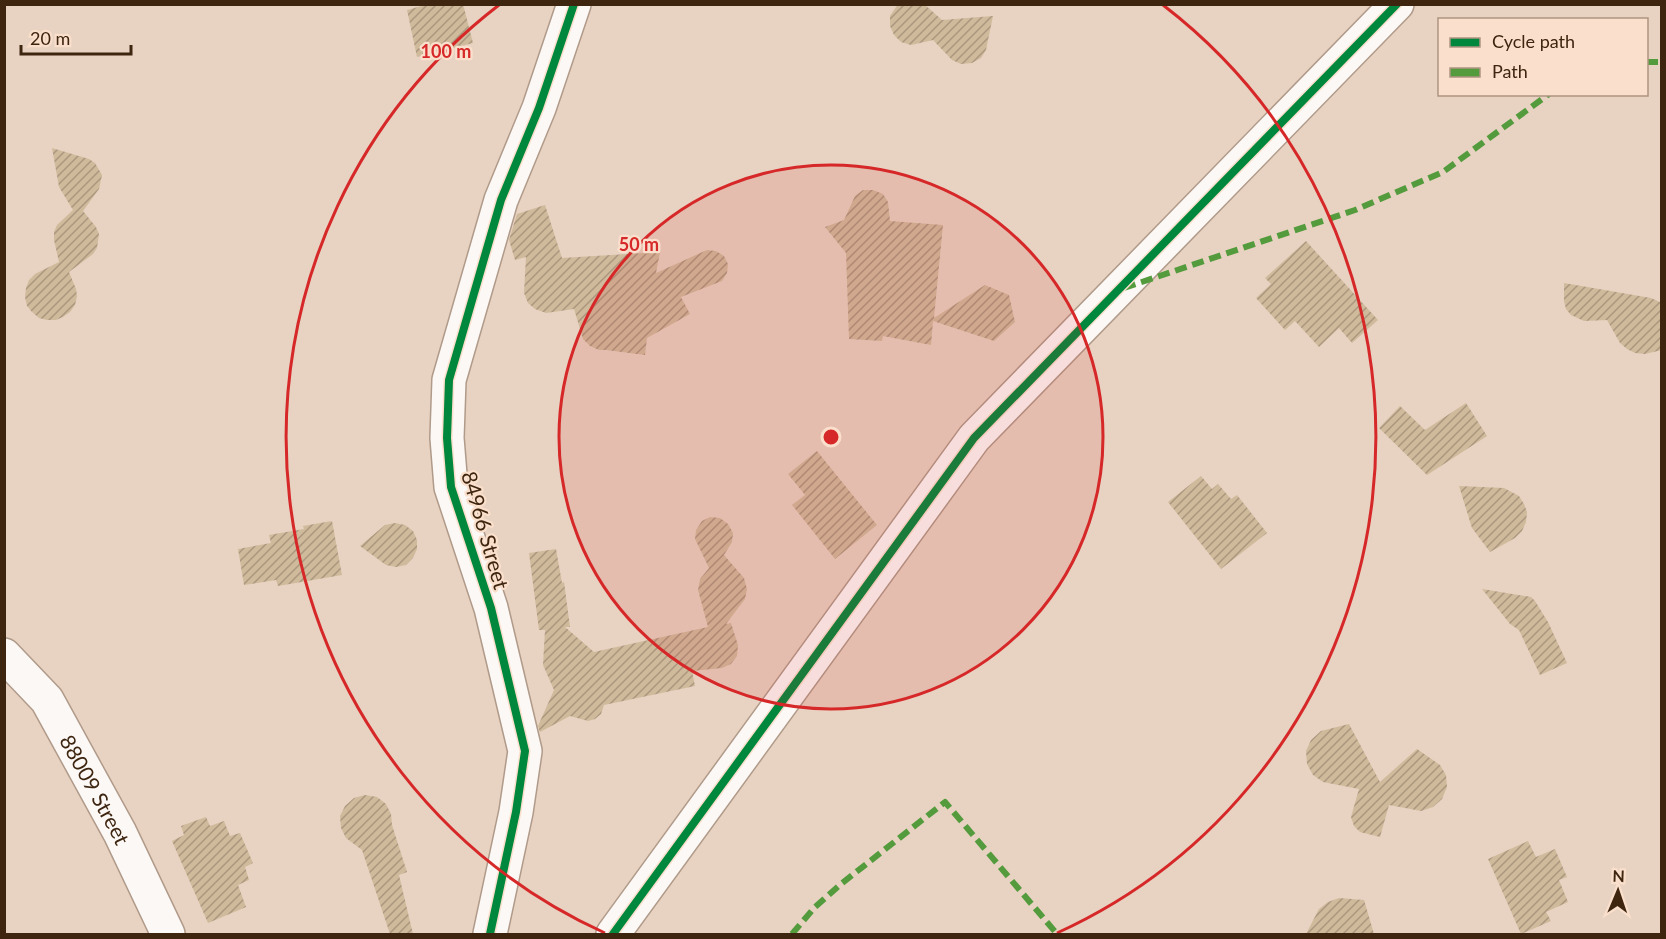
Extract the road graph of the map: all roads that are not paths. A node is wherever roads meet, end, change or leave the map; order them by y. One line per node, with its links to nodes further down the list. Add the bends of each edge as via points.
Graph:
1 (574, 4): 5 (street, 84966 Street, via 539,108 501,200 449,380 447,438 451,487 491,608 525,751)
2 (1397, 4): 6 (street, via 974,438)
3 (4, 655): 4 (street, 88009 Street, via 47,700 120,833)
4 (168, 934)
5 (490, 934)
6 (613, 934)

